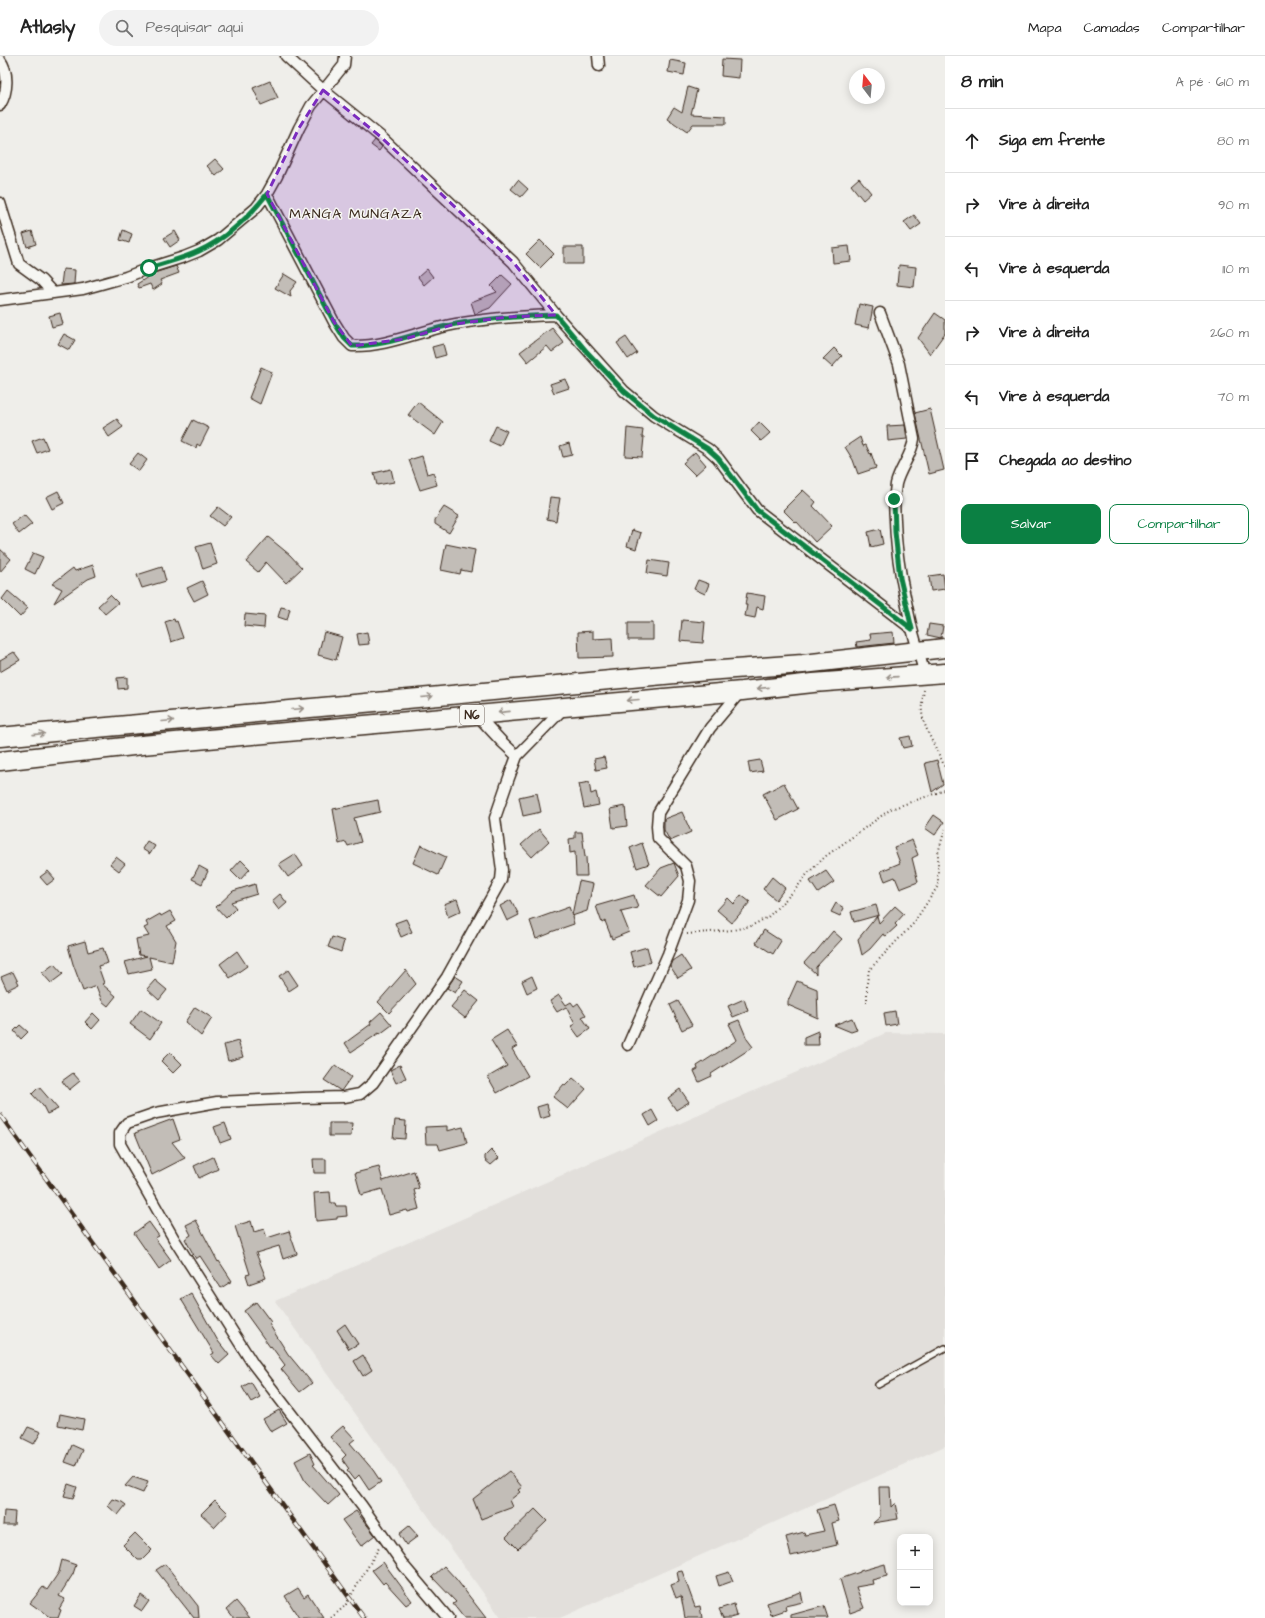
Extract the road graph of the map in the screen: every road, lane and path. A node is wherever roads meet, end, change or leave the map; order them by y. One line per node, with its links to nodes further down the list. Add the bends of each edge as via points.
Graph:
1 (286, 56): 4 (street)
2 (345, 56): 4 (street, via 344,65)
3 (0, 60): 5 (street, via 6,87)
4 (323, 90): 6 (street, via 299,128); 11 (street, via 381,137 513,262)
5 (0, 105)
6 (267, 194): 8 (street, via 256,208 230,231 199,251 126,277); 11 (street, via 334,322 352,346 405,339 455,324 507,317)
7 (0, 203): 8 (street, via 18,264 42,280)
8 (53, 294): 9 (street)
9 (0, 300)
10 (880, 313): 12 (street, via 899,364 914,439 898,477 894,499 900,578)
11 (556, 315): 12 (street, via 624,391 654,416 708,449 718,458 757,510)
12 (912, 629): 14 (street)
13 (945, 648): 14 (highway, N6)
14 (918, 652): 16 (street); 20 (highway, N6, one-way to 14)
15 (945, 673): 16 (highway, N6)
16 (925, 675): 17 (highway, N6, one-way to 17); 23 (path, via 922,712)
17 (742, 690): 18 (highway, N6, one-way to 18); 26 (street, via 710,728 658,813 658,838 686,866 690,881 688,900)
18 (567, 705): 19 (highway, N6, one-way to 19); 21 (street)
19 (477, 715): 21 (street); 22 (highway, N6, via 142,745)
20 (0, 737)
21 (517, 756): 31 (street, via 495,818 501,880 447,977 373,1083 360,1094 344,1098 217,1102 156,1113 127,1123 120,1133 120,1144 174,1239 253,1364 331,1464)
22 (0, 762)
23 (945, 768)
24 (945, 790): 26 (path, via 891,809 826,856 768,917 752,926 712,933)
25 (945, 829): 27 (path, via 938,853 938,886 913,924 869,970)
26 (676, 935): 28 (street)
27 (867, 1003)
28 (628, 1044)
29 (945, 1348): 30 (lane)
30 (878, 1385)
31 (385, 1539): 32 (path, via 345,1606); 33 (street)
32 (331, 1618)
33 (448, 1618)

